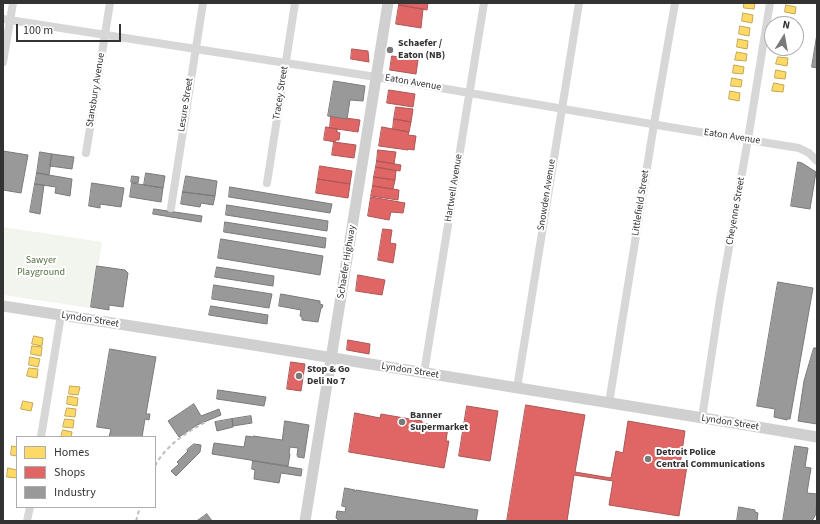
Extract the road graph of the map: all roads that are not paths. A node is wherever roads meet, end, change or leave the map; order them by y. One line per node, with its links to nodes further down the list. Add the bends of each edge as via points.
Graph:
1 (13, 3): 10 (street)
2 (110, 3): 11 (street, Stansbury Avenue)
3 (203, 3): 12 (street, Lesure Street)
4 (295, 3): 14 (street, Tracey Street)
5 (388, 3): 15 (street, Schaefer Highway)
6 (484, 3): 16 (street, Hartwell Avenue)
7 (579, 3): 17 (street, Snowden Avenue)
8 (674, 3): 18 (street, Littlefield Street)
9 (770, 3): 19 (street, Cheyenne Street)
10 (6, 19): 11 (street, Eaton Avenue); 13 (street)
11 (105, 35): 12 (street, Eaton Avenue); 20 (street, Stansbury Avenue)
12 (195, 49): 14 (street, Eaton Avenue); 23 (street, Lesure Street)
13 (3, 62)
14 (285, 63): 15 (street, Eaton Avenue); 22 (street, Tracey Street)
15 (376, 77): 16 (street, Eaton Avenue); 26 (street, Schaefer Highway)
16 (469, 93): 17 (street, Eaton Avenue); 27 (street, Hartwell Avenue)
17 (561, 108): 18 (street, Eaton Avenue); 28 (street, Snowden Avenue)
18 (654, 124): 19 (street, Eaton Avenue); 29 (street, Littlefield Street)
19 (748, 139): 21 (street, Eaton Avenue, via 799,148 809,153); 30 (street, Cheyenne Street)
20 (86, 154)
21 (817, 162)
22 (267, 183)
23 (171, 208)
24 (3, 306): 25 (street, Lyndon Street)
25 (61, 315): 26 (street, Lyndon Street); 31 (street)
26 (331, 358): 27 (street, Lyndon Street); 35 (street, Schaefer Highway)
27 (424, 373): 28 (street, Lyndon Street)
28 (517, 388): 29 (street, Lyndon Street)
29 (609, 403): 30 (street, Lyndon Street)
30 (702, 418): 32 (street, Lyndon Street)
31 (41, 436)
32 (817, 437)
33 (30, 508): 34 (street)
34 (27, 521)
35 (305, 521)

